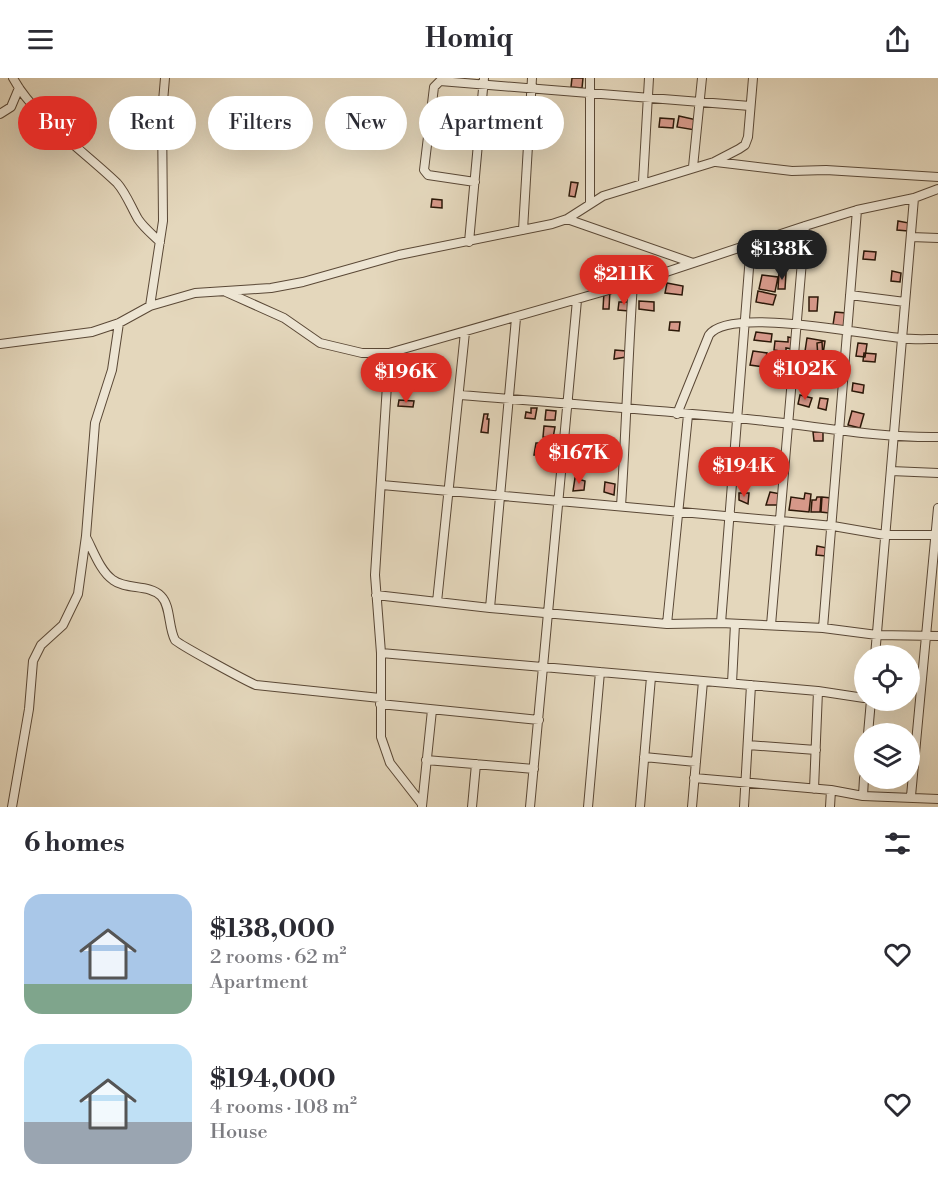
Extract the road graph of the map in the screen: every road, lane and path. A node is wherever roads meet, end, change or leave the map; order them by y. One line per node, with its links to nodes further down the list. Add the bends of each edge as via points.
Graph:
1 (13, 78): 9 (street)
2 (165, 78): 30 (street)
3 (532, 78): 10 (street)
4 (590, 78): 11 (street)
5 (650, 78): 12 (street)
6 (702, 78): 13 (street)
7 (753, 78): 14 (street)
8 (484, 81): 10 (street); 19 (street); 19 (street, via 436,82 424,170 428,176)
9 (19, 88): 15 (street, via 11,107); 30 (street, via 80,152 119,185 139,220)
10 (531, 88): 11 (street); 27 (street)
11 (588, 92): 12 (street); 23 (street)
12 (648, 96): 13 (street); 20 (street)
13 (700, 101): 14 (street); 17 (street)
14 (750, 106): 16 (street, via 745,145)
15 (0, 114)
16 (714, 162): 17 (street); 18 (street, via 792,171)
17 (693, 167): 20 (street)
18 (938, 177)
19 (475, 182): 31 (street)
20 (643, 182): 23 (street)
21 (938, 189): 22 (street)
22 (914, 198): 24 (street); 28 (street)
23 (590, 202): 25 (street)
24 (857, 210): 26 (street); 36 (street)
25 (567, 219): 27 (street); 33 (street)
26 (805, 226): 32 (street); 43 (street)
27 (523, 230): 31 (street)
28 (910, 237): 29 (street); 38 (street)
29 (938, 238)
30 (160, 242): 39 (street)
31 (469, 242): 35 (street, via 399,255 303,282)
32 (751, 243): 33 (street); 41 (street)
33 (693, 263): 34 (street)
34 (633, 284): 37 (street); 53 (street)
35 (225, 291): 39 (street, via 195,293); 49 (street, via 284,318 320,343 362,353)
36 (850, 295): 38 (street); 44 (street)
37 (577, 300): 40 (street); 52 (street)
38 (905, 302): 46 (street)
39 (150, 306): 42 (street)
40 (516, 318): 45 (street); 51 (street)
41 (747, 321): 43 (street); 54 (street, via 712,330); 56 (street)
42 (119, 323): 48 (street, via 83,333); 74 (street, via 112,370 95,423)
43 (797, 325): 44 (street); 57 (street)
44 (847, 329): 46 (street); 58 (street)
45 (465, 332): 49 (street); 50 (street)
46 (902, 338): 47 (street); 60 (street)
47 (938, 339)
48 (0, 344)
49 (389, 353): 63 (street)
50 (460, 395): 51 (street); 64 (street)
51 (509, 399): 52 (street); 65 (street)
52 (567, 403): 53 (street); 66 (street)
53 (627, 409): 54 (street); 67 (street)
54 (677, 414): 55 (street)
55 (688, 415): 56 (street); 69 (street)
56 (739, 418): 57 (street); 70 (street)
57 (789, 423): 58 (street); 71 (street)
58 (840, 429): 60 (street); 72 (street)
59 (938, 437): 60 (street)
60 (893, 438): 61 (street)
61 (891, 471): 62 (street); 75 (street)
62 (938, 473)
63 (382, 485): 64 (street); 76 (street)
64 (450, 492): 65 (street); 77 (street)
65 (500, 497): 66 (street); 78 (street)
66 (557, 502): 67 (street); 79 (street)
67 (621, 506): 69 (street)
68 (938, 508): 73 (street)
69 (678, 511): 70 (street); 81 (street)
70 (731, 516): 71 (street); 80 (street)
71 (781, 521): 72 (street); 83 (street)
72 (833, 526): 75 (street); 84 (street)
73 (937, 535): 75 (street); 86 (street)
74 (86, 536): 98 (street, via 114,582 160,595 177,644 184,648 256,685); 117 (street, via 82,574 71,610 63,624 41,645 33,661)
75 (885, 536): 85 (street)
76 (376, 595): 77 (street); 89 (street)
77 (437, 602): 78 (street)
78 (490, 608): 79 (street)
79 (548, 614): 81 (street); 90 (street)
80 (721, 623): 81 (street); 82 (street)
81 (667, 624)
82 (735, 624): 83 (street); 94 (street)
83 (771, 625): 84 (street)
84 (823, 628): 85 (street)
85 (877, 634): 86 (street); 88 (street)
86 (928, 635): 87 (street); 114 (street)
87 (938, 636)
88 (876, 645)
89 (381, 653): 90 (street); 98 (street)
90 (543, 667): 91 (street); 100 (street)
91 (600, 672): 92 (street); 120 (street)
92 (651, 677): 93 (street); 103 (street)
93 (703, 681): 94 (street); 105 (street)
94 (732, 683): 95 (street)
95 (751, 685): 96 (street); 101 (street)
96 (818, 691): 97 (street); 102 (street)
97 (854, 696)
98 (380, 701): 99 (street); 116 (street, via 384,751)
99 (432, 710): 100 (street); 104 (street)
100 (539, 720): 107 (street)
101 (748, 745): 102 (street); 109 (street)
102 (816, 750): 110 (street)
103 (644, 757): 105 (street); 121 (street)
104 (426, 760): 106 (street); 116 (street)
105 (696, 762): 108 (street)
106 (476, 764): 107 (street); 118 (street)
107 (534, 769): 119 (street)
108 (694, 778): 109 (street); 122 (street)
109 (746, 784): 110 (street); 123 (street)
110 (814, 789): 112 (street)
111 (863, 789): 113 (street)
112 (831, 790): 113 (street); 124 (street)
113 (863, 796): 114 (street)
114 (911, 796): 115 (street)
115 (938, 799)
116 (422, 805)
117 (12, 807)
118 (472, 807)
119 (530, 807)
120 (588, 807)
121 (640, 807)
122 (692, 807)
123 (744, 807)
124 (830, 807)

